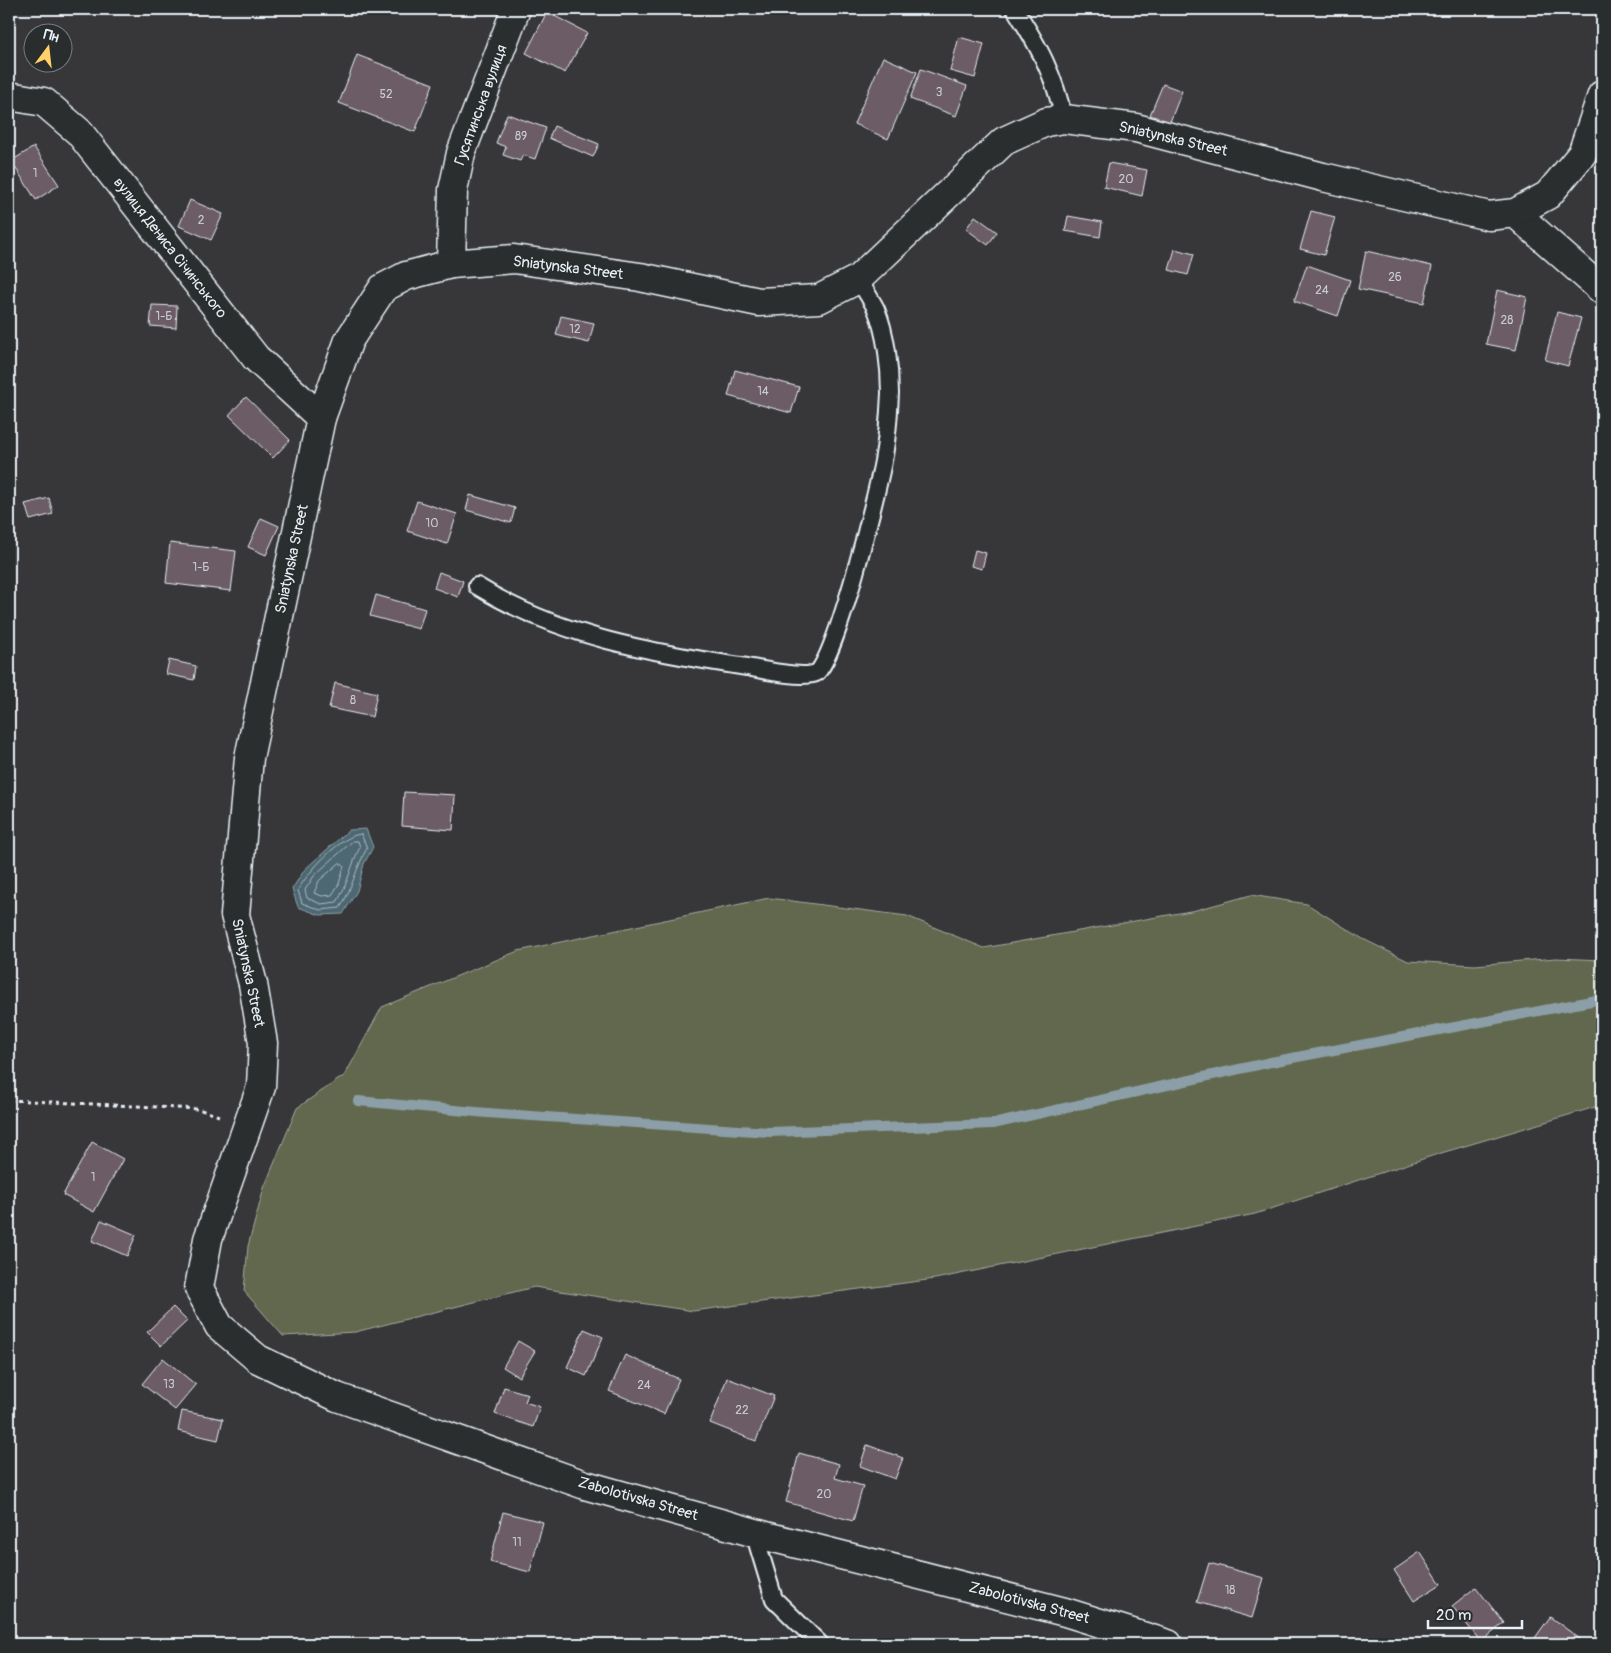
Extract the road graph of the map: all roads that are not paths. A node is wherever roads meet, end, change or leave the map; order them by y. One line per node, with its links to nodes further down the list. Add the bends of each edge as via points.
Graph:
1 (516, 9): 7 (street, Гусятинська вулиця, via 461,153 453,190)
2 (1014, 9): 5 (lane, via 1044,56 1057,86)
3 (1602, 95): 6 (street, Sniatynska Street, via 1582,154 1548,195)
4 (9, 96): 10 (street, вулиця Дениса Січинського, via 44,102 79,132 256,358)
5 (1064, 119): 6 (street, Sniatynska Street, via 1136,128 1489,216); 8 (street, Sniatynska Street, via 1046,122 1004,141)
6 (1515, 212): 9 (street)
7 (451, 264): 8 (street, Sniatynska Street, via 514,259 640,277 759,302 819,299); 10 (street, Sniatynska Street, via 406,276 383,288 348,340)
8 (858, 280): 11 (lane, via 876,310 885,345 890,392 884,461 838,629 822,668 816,673 782,673 649,651 599,639 506,604)
9 (1602, 290)
10 (321, 418): 12 (street, Sniatynska Street, via 249,758 243,814 235,914 253,984 263,1043 261,1087)
11 (477, 586)
12 (208, 1239): 13 (street, Zabolotivska Street, via 198,1288 219,1326 258,1359 337,1397 585,1485)
13 (766, 1536): 14 (lane, via 758,1546 774,1600); 15 (street, Zabolotivska Street, via 1065,1612)
14 (820, 1644)
15 (1168, 1644)

